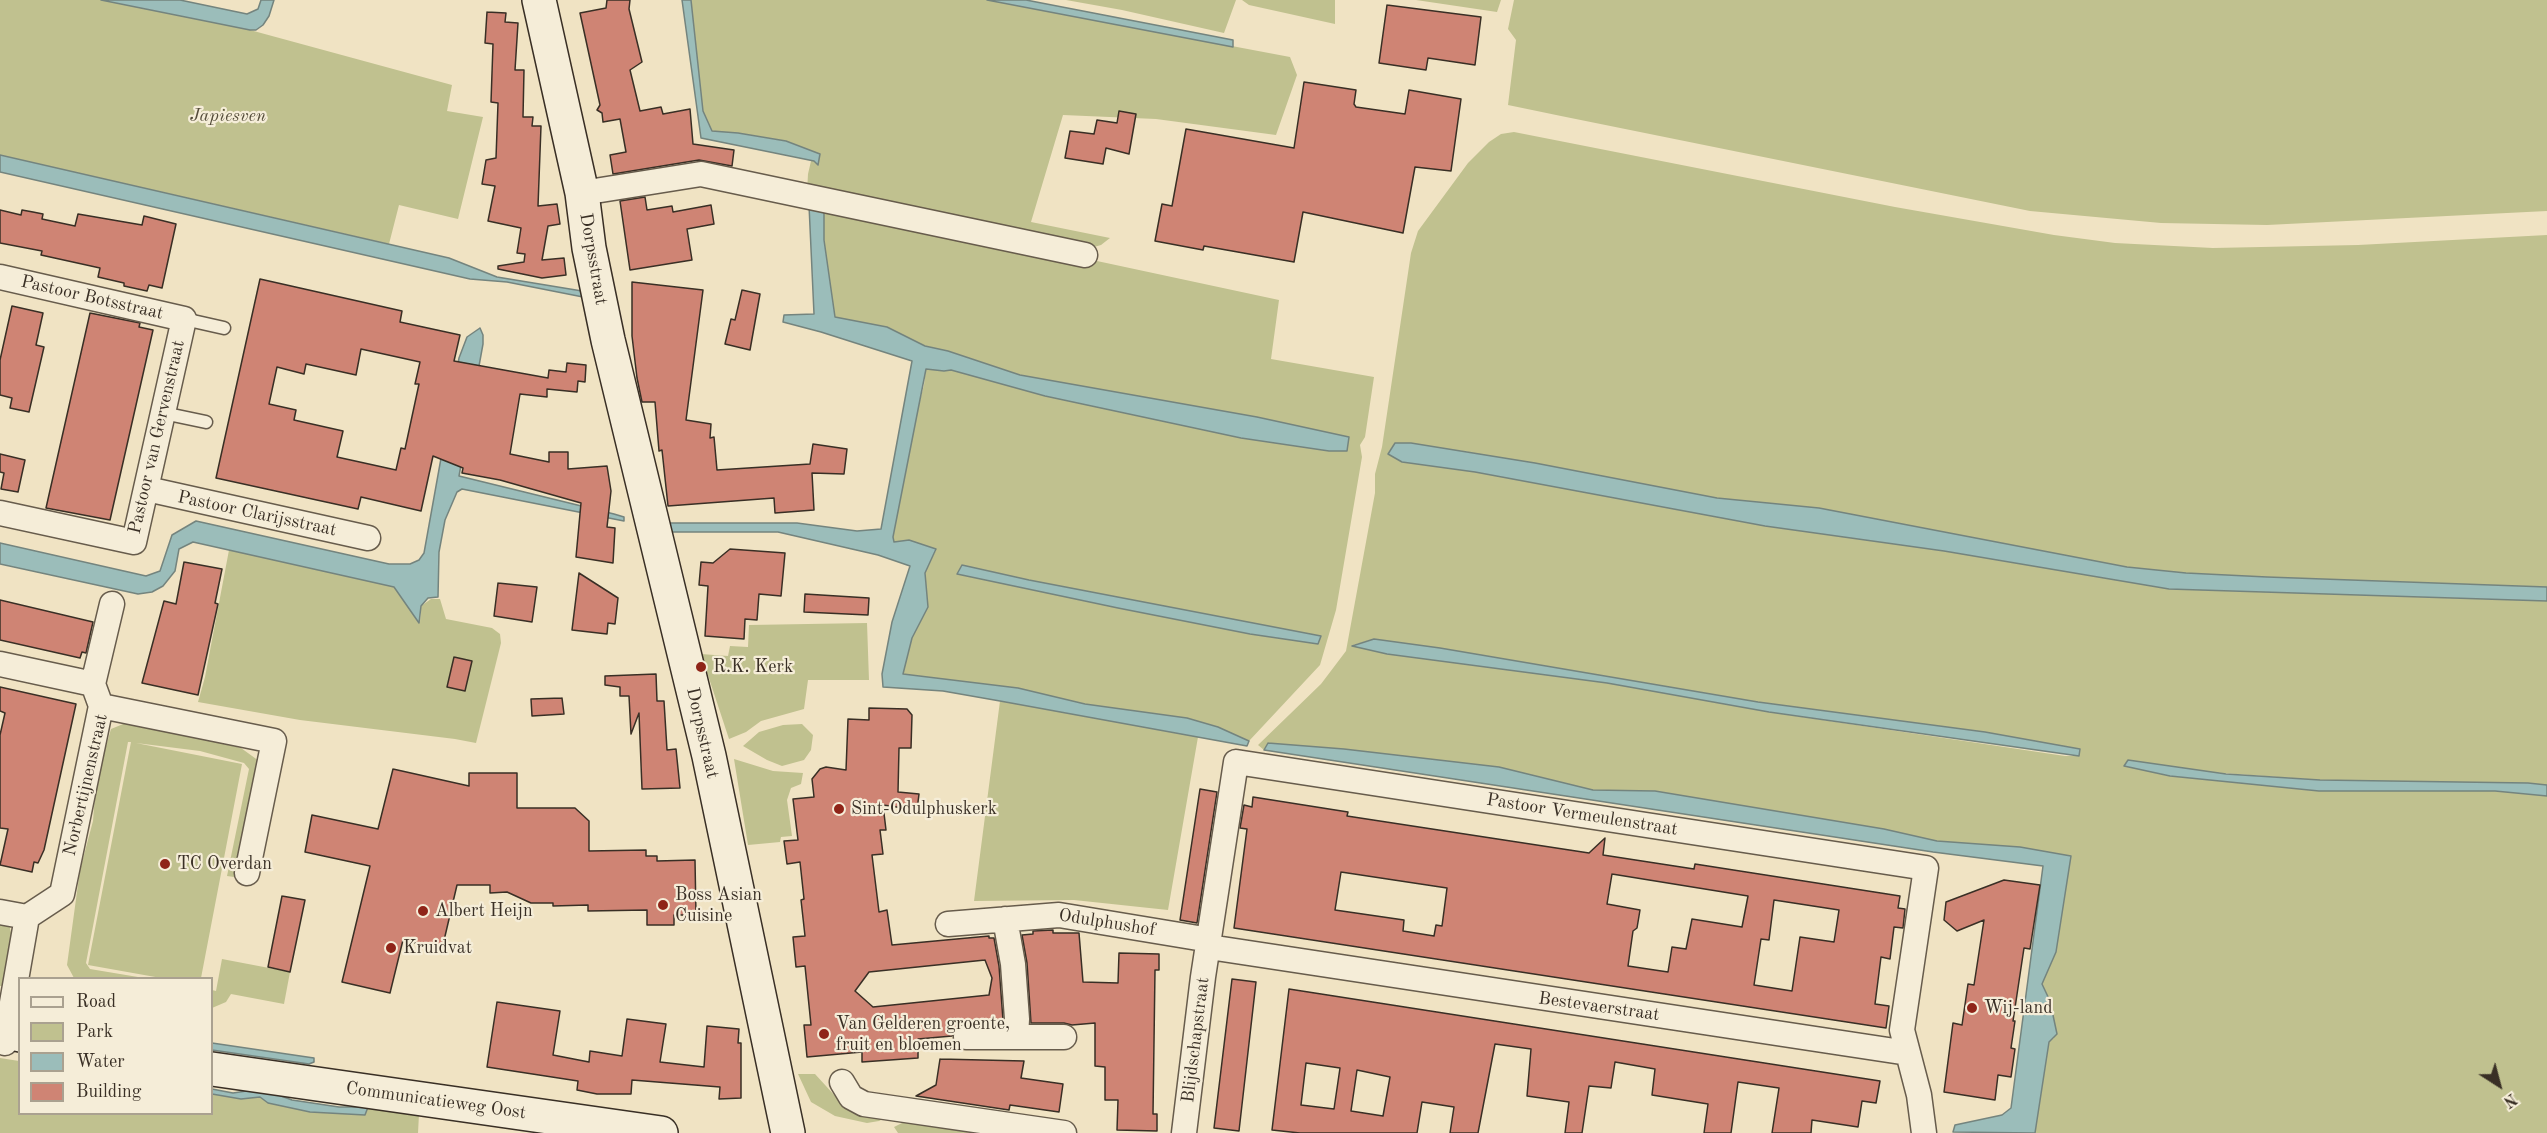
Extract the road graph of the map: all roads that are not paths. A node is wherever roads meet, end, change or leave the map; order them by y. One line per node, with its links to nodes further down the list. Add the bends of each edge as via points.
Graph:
1 (539, 0): 2 (street, Dorpsstraat)
2 (582, 193): 3 (street, Dorpsstraat, via 701,174); 29 (street, Dorpsstraat, via 608,340 709,756)
3 (1085, 255)
4 (0, 278): 5 (street, Pastoor Botsstraat)
5 (184, 319): 6 (lane); 7 (street, Pastoor van Gervenstraat)
6 (224, 328)
7 (163, 412): 8 (lane); 9 (street, Pastoor van Gervenstraat)
8 (206, 422)
9 (147, 489): 10 (street, Pastoor van Gervenstraat, via 134,542); 11 (street, Pastoor Clarijsstraat)
10 (0, 513)
11 (368, 538)
12 (112, 604): 14 (street)
13 (0, 664): 14 (street)
14 (97, 695): 15 (street, Norbertijnenstraat, via 274,741); 17 (street, Norbertijnenstraat, via 62,894)
15 (247, 873)
16 (0, 912): 17 (street)
17 (27, 917): 21 (street)
18 (1005, 919): 19 (street, Odulphushof); 20 (street, Odulphushof, via 1059,915); 23 (street, via 1013,964)
19 (948, 924)
20 (1209, 943): 25 (street, Bestevaerstraat); 25 (street, Pastoor Vermeulenstraat, via 1236,762 1926,868 1902,1030); 31 (street, Blijdschapstraat)
21 (9, 1037)
22 (966, 1037): 23 (street)
23 (1016, 1037): 24 (street)
24 (1064, 1037)
25 (1908, 1053): 32 (street)
26 (213, 1070): 28 (street, Communicatieweg Oost)
27 (842, 1082): 30 (street, via 851,1097 864,1104)
28 (661, 1133)
29 (788, 1133)
30 (1064, 1133)
31 (1184, 1133)
32 (1924, 1133)

